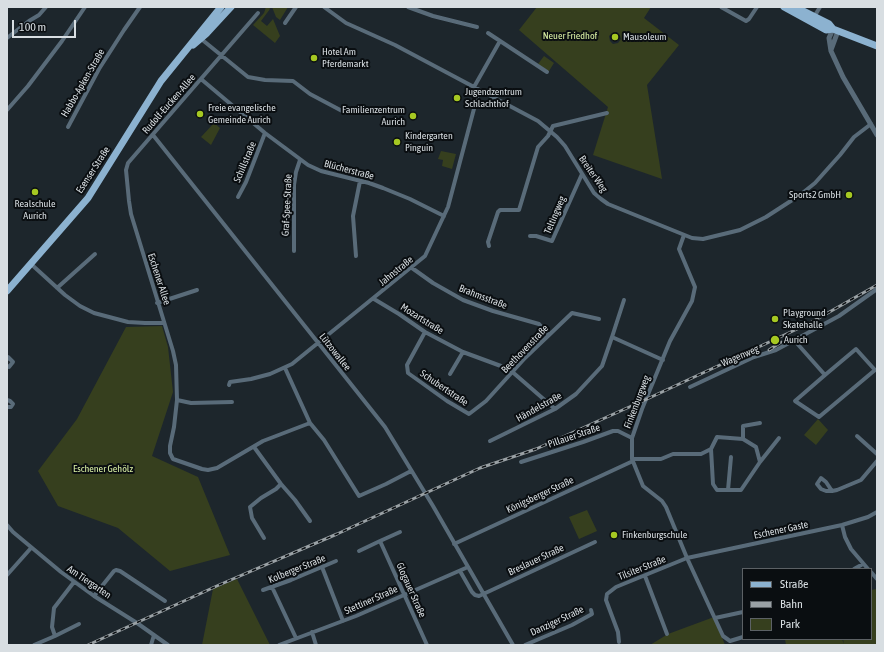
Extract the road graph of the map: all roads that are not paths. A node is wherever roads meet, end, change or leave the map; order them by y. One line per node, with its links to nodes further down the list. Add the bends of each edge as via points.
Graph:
1 (46, 7): 20 (street)
2 (85, 7): 28 (street, via 62,42)
3 (140, 7): 32 (street, Habbo-Apken-Straße, via 99,69)
4 (221, 7): 21 (main road, Esenser Straße)
5 (231, 7): 21 (main road, Esenser Straße)
6 (296, 7): 16 (street)
7 (324, 7): 27 (street, Breiter Weg, via 346,23 395,45)
8 (408, 7): 17 (street)
9 (721, 7): 10 (street, via 746,22)
10 (757, 7)
11 (784, 7): 18 (main road, via 826,30)
12 (795, 7): 15 (main road)
13 (820, 7): 15 (street)
14 (258, 13): 24 (street, Rudolf-Eucken-Allee)
15 (814, 17): 18 (main road)
16 (285, 23)
17 (477, 27)
18 (836, 30): 23 (main road); 31 (street, via 831,51)
19 (488, 34): 22 (street)
20 (7, 38)
21 (199, 38): 24 (street); 49 (main road, Esenser Straße, via 185,51 151,95 88,198)
22 (500, 41): 25 (street); 27 (street, Jahnstraße)
23 (877, 46)
24 (222, 56): 26 (street, Rudolf-Eucken-Allee); 29 (street, via 248,77 293,81 310,94)
25 (547, 72)
26 (202, 79): 34 (street, Blücherstraße); 35 (street, Rudolf-Eucken-Allee)
27 (477, 88): 33 (street, Breiter Weg, via 538,121); 42 (street, Jahnstraße)
28 (7, 110)
29 (344, 112)
30 (607, 113): 33 (street, via 553,126)
31 (871, 124): 36 (street); 43 (street, Breiter Weg, via 854,137 814,183 766,217 740,230 703,239)
32 (68, 127)
33 (551, 131): 39 (street, Breiter Weg, via 565,146); 45 (street, via 538,147 519,210 498,212 488,242)
34 (265, 133): 37 (street, Blücherstraße); 41 (street, Schillstraße)
35 (153, 135): 38 (street, Rudolf-Eucken-Allee); 64 (street, Lützowallee, via 278,295)
36 (877, 135)
37 (300, 160): 40 (street, Blücherstraße, via 321,171); 46 (street, Graf-Spee-Straße, via 294,185)
38 (128, 163): 57 (street, Eschener Allee, via 126,170 131,214)
39 (582, 174): 43 (street, Breiter Weg, via 594,193 608,204); 44 (street, Teltingweg, via 552,241)
40 (360, 181): 42 (street, Blücherstraße, via 410,199); 48 (street, via 353,216)
41 (238, 197)
42 (444, 216): 50 (street, Jahnstraße, via 427,254)
43 (684, 234): 67 (street, Finkenburgweg, via 679,249 695,287 692,301 670,341)
44 (530, 236)
45 (490, 246)
46 (294, 251)
47 (95, 254): 51 (street)
48 (356, 256)
49 (31, 264): 51 (street); 54 (main road, Esenser Straße)
50 (412, 268): 55 (street, Jahnstraße); 61 (street, Brahmsstraße, via 464,300 539,324)
51 (57, 288): 59 (street, via 80,306 94,313 128,322)
52 (877, 289): 63 (street, Wagenweg, via 839,316)
53 (197, 290): 57 (street)
54 (7, 291)
55 (374, 299): 60 (street, Mozartstraße); 64 (street, Jahnstraße)
56 (624, 300): 62 (street, Händelstraße)
57 (158, 303): 59 (street, Eschener Allee)
58 (599, 319): 61 (street, Beethovenstraße, via 572,313)
59 (164, 323): 76 (street, Eschener Allee, via 176,365)
60 (425, 332): 65 (street, Mozartstraße); 80 (street, Schubertstraße, via 407,365 408,373)
61 (549, 335): 70 (street, Beethovenstraße)
62 (612, 337): 67 (street); 79 (street, Händelstraße, via 602,366 576,394)
63 (794, 340): 72 (street); 74 (street, Wagenweg)
64 (319, 343): 69 (street, Jahnstraße); 96 (street, Lützowallee, via 385,427)
65 (463, 352): 70 (street, Mozartstraße); 71 (street)
66 (7, 359): 68 (street, via 8,357 13,362)
67 (663, 360): 84 (street, Finkenburgweg)
68 (7, 366)
69 (285, 368): 73 (street, Jahnstraße, via 251,379 230,382); 81 (street)
70 (513, 372): 79 (street, Mozartstraße); 80 (street, Beethovenstraße, via 483,404)
71 (450, 374)
72 (825, 375): 72 (street, via 796,401 820,417 875,370 856,349)
73 (229, 385)
74 (690, 387)
75 (7, 400): 78 (street, via 13,404)
76 (177, 400): 77 (street, via 191,403); 88 (street, Eschener Allee, via 170,446 173,459 208,470 217,468)
77 (232, 402)
78 (7, 407)
79 (555, 409): 87 (street, Händelstraße)
80 (468, 414)
81 (310, 423): 88 (street, Eschener Allee); 96 (street, via 324,440 359,496)
82 (760, 423): 86 (street, via 743,426)
83 (857, 436): 90 (street)
84 (632, 438): 92 (street, Finkenburgweg); 94 (street, Pillauer Straße, via 613,431)
85 (779, 438): 95 (street)
86 (743, 439): 89 (street, via 718,437); 95 (street, via 756,447)
87 (490, 441)
88 (254, 447): 97 (street)
89 (711, 449): 92 (street, via 700,454 672,454 660,459); 98 (street, via 712,484 717,490)
90 (877, 454)
91 (731, 457): 98 (street)
92 (632, 460): 108 (street, Königsberger Straße); 111 (street, Finkenburgweg, via 643,486 664,504)
93 (877, 461): 99 (street, via 861,480)
94 (521, 462)
95 (760, 462): 98 (street, via 741,490)
96 (411, 471): 108 (street, Lützowallee)
97 (281, 484): 101 (street); 105 (street, via 250,506 252,518)
98 (728, 490)
99 (832, 491)
100 (877, 512): 103 (street, Eschener Gaste)
101 (310, 521)
102 (7, 525): 109 (street, Am Tiergarten)
103 (842, 525): 111 (street, Eschener Gaste); 113 (street, via 851,549)
104 (400, 532): 106 (street)
105 (264, 538)
106 (380, 541): 110 (street); 124 (street, Glogauer Straße)
107 (595, 542): 125 (street, Breslauer Straße)
108 (454, 544): 115 (street, Lützowallee)
109 (31, 548): 119 (street); 121 (street, Am Tiergarten)
110 (359, 551)
111 (687, 558): 120 (street, Tilsiter Straße); 130 (street, Finkenburgweg)
112 (336, 561): 114 (street, Kolberger Straße)
113 (863, 564): 116 (street); 117 (street)
114 (322, 567): 122 (street, Kolberger Straße); 131 (street)
115 (468, 567): 118 (street, Stettiner Straße); 125 (street, Lützowallee)
116 (856, 568)
117 (867, 568)
118 (460, 571): 124 (street, Stettiner Straße); 125 (street, via 475,595)
119 (7, 575)
120 (645, 576): 134 (street); 139 (street, Tilsiter Straße, via 616,587 607,594 607,603)
121 (74, 582): 126 (street, Am Tiergarten); 136 (street, via 54,608 52,627)
122 (272, 587): 123 (street, Kolberger Straße); 138 (street)
123 (263, 590)
124 (404, 594): 131 (street, Stettiner Straße); 145 (street, Glogauer Straße)
125 (484, 594): 146 (street, Lützowallee)
126 (94, 596): 127 (street, via 116,570); 135 (street, Am Tiergarten)
127 (165, 601)
128 (591, 610): 147 (street, Danziger Straße, via 592,614 572,625)
129 (742, 612): 130 (street)
130 (715, 618): 137 (street, Finkenburgweg, via 723,636 730,641)
131 (343, 621): 133 (street, Stettiner Straße)
132 (79, 624): 136 (street)
133 (312, 632): 138 (street, Stettiner Straße); 144 (street)
134 (667, 634)
135 (154, 635): 141 (street); 142 (street, Am Tiergarten)
136 (55, 636): 140 (street)
137 (742, 637)
138 (296, 638): 143 (street, Stettiner Straße)
139 (619, 642)
140 (34, 645)
141 (151, 645)
142 (168, 645)
143 (279, 645)
144 (316, 645)
145 (427, 645)
146 (513, 645)
147 (525, 645)

